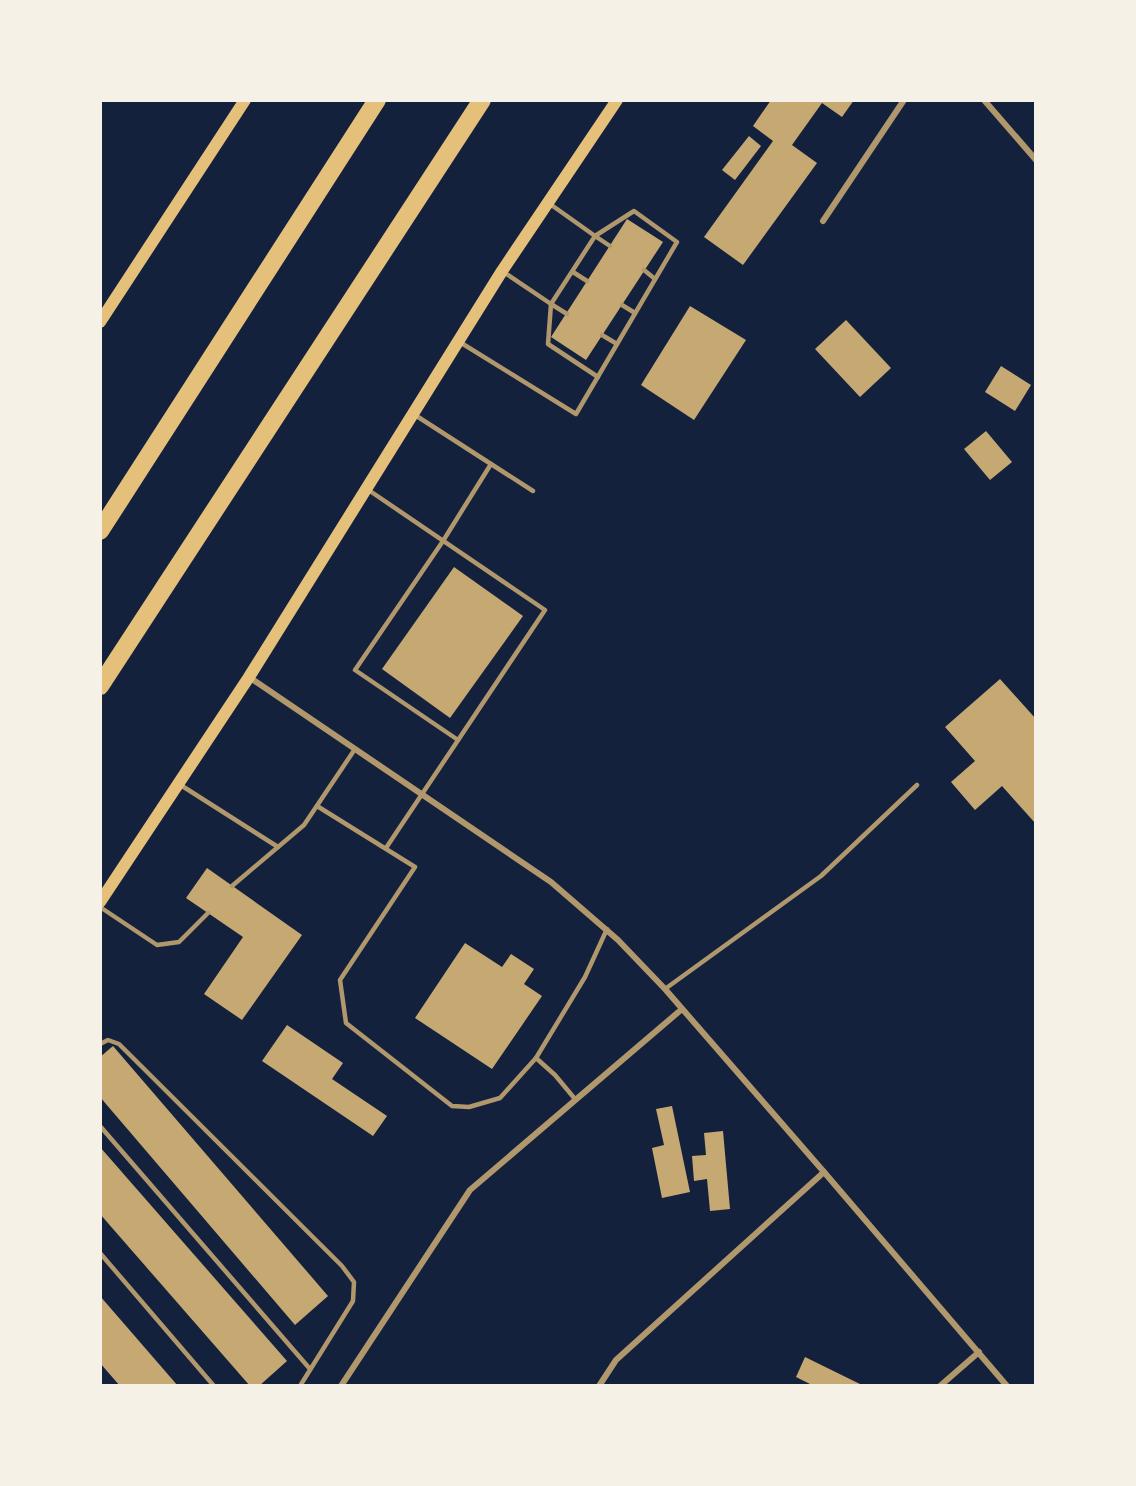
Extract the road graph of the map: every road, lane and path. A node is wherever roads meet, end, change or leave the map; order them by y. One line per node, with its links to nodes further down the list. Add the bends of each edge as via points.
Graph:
1 (244, 100): 21 (main road)
2 (377, 100): 30 (highway)
3 (482, 100): 33 (highway)
4 (617, 100): 8 (main road)
5 (904, 100): 9 (street)
6 (984, 100): 7 (street)
7 (1035, 160)
8 (549, 203): 10 (lane); 13 (main road)
9 (823, 221)
10 (596, 236): 11 (lane); 14 (lane); 15 (lane, via 634,211 677,242)
11 (610, 246)
12 (644, 270): 15 (lane)
13 (502, 271): 17 (lane); 23 (main road)
14 (573, 272): 16 (lane); 17 (lane)
15 (656, 279): 19 (lane)
16 (587, 281)
17 (551, 304): 20 (lane); 25 (lane, via 548,344)
18 (622, 305): 19 (lane)
19 (635, 313): 24 (lane)
20 (567, 314)
21 (100, 322)
22 (602, 335): 24 (lane)
23 (458, 341): 25 (lane, via 576,414); 26 (main road)
24 (617, 344): 25 (lane)
25 (597, 377)
26 (413, 414): 27 (lane); 28 (main road)
27 (491, 464): 29 (lane); 31 (lane)
28 (366, 489): 31 (lane); 32 (main road)
29 (533, 490)
30 (100, 531)
31 (443, 541): 34 (lane, via 545,610); 34 (lane, via 355,669)
32 (249, 677): 35 (street); 36 (main road)
33 (100, 686)
34 (458, 740): 38 (lane)
35 (355, 749): 38 (street); 39 (lane)
36 (178, 784): 40 (lane); 43 (main road)
37 (917, 785): 47 (lane, via 821,876)
38 (422, 794): 41 (lane); 46 (street, via 551,882)
39 (317, 806): 40 (lane, via 304,825); 41 (lane)
40 (278, 847): 42 (lane)
41 (386, 848): 50 (lane, via 415,867 340,980 346,1023 452,1106 469,1107 500,1098)
42 (232, 886)
43 (100, 902)
44 (100, 906): 45 (lane, via 158,945 179,942)
45 (208, 913)
46 (607, 929): 47 (street); 50 (lane, via 585,977)
47 (665, 989): 48 (street)
48 (682, 1009): 51 (street); 53 (street)
49 (100, 1044): 56 (lane, via 108,1040 119,1044 354,1282 353,1301)
50 (536, 1058): 51 (lane)
51 (575, 1099): 59 (street, via 470,1190)
52 (100, 1126): 56 (lane)
53 (824, 1172): 55 (street); 60 (street, via 616,1360)
54 (100, 1253): 57 (lane)
55 (979, 1352): 61 (street); 62 (street)
56 (310, 1369): 58 (lane)
57 (214, 1386)
58 (300, 1386)
59 (341, 1386)
60 (599, 1386)
61 (940, 1386)
62 (1007, 1386)

